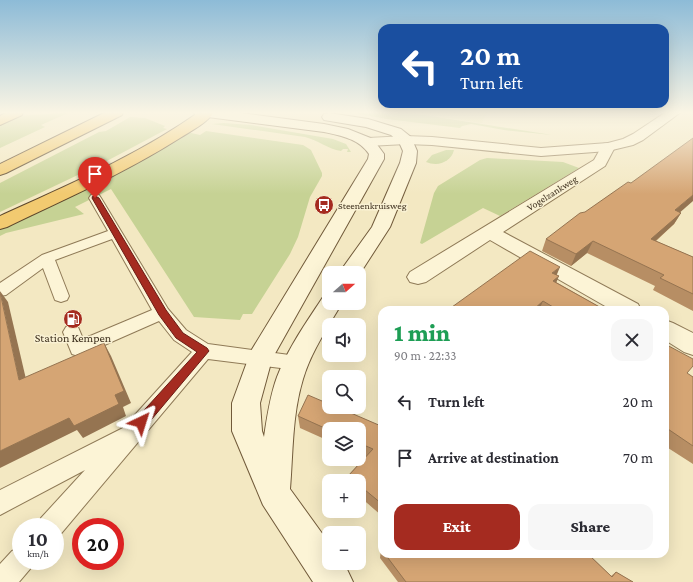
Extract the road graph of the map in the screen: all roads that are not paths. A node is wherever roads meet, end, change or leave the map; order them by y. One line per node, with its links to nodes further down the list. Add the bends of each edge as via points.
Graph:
1 (33, 139): 9 (highway)
2 (63, 139): 12 (highway)
3 (166, 139): 14 (highway, via 95,178)
4 (362, 139): 10 (main road)
5 (384, 139): 10 (main road)
6 (403, 139): 18 (main road, via 411,156 381,227)
7 (421, 139): 11 (main road, via 541,152)
8 (633, 139): 11 (main road)
9 (27, 142)
10 (368, 142): 29 (main road, via 377,154 376,159)
11 (608, 147): 15 (main road, Vogelzankweg, via 600,163)
12 (0, 170)
13 (95, 198): 16 (lane)
14 (0, 223)
15 (489, 232): 19 (main road, Vogelzankweg); 22 (main road)
16 (116, 233): 17 (lane); 24 (lane)
17 (47, 258): 20 (lane); 21 (lane)
18 (355, 266)
19 (418, 276)
20 (0, 291)
21 (61, 296)
22 (623, 306)
23 (327, 310): 30 (main road)
24 (162, 313): 26 (lane, via 78,349); 28 (lane, via 180,335)
25 (669, 331): 27 (main road)
26 (72, 332)
27 (693, 345)
28 (204, 351): 29 (lane); 31 (lane)
29 (260, 358): 30 (lane); 32 (main road, via 246,403 247,431)
30 (297, 363): 32 (main road, via 290,379 283,409)
31 (131, 434): 33 (lane); 34 (lane)
32 (274, 494): 37 (main road)
33 (0, 503)
34 (58, 518)
35 (12, 570): 36 (lane)
36 (2, 582)
37 (335, 582)

